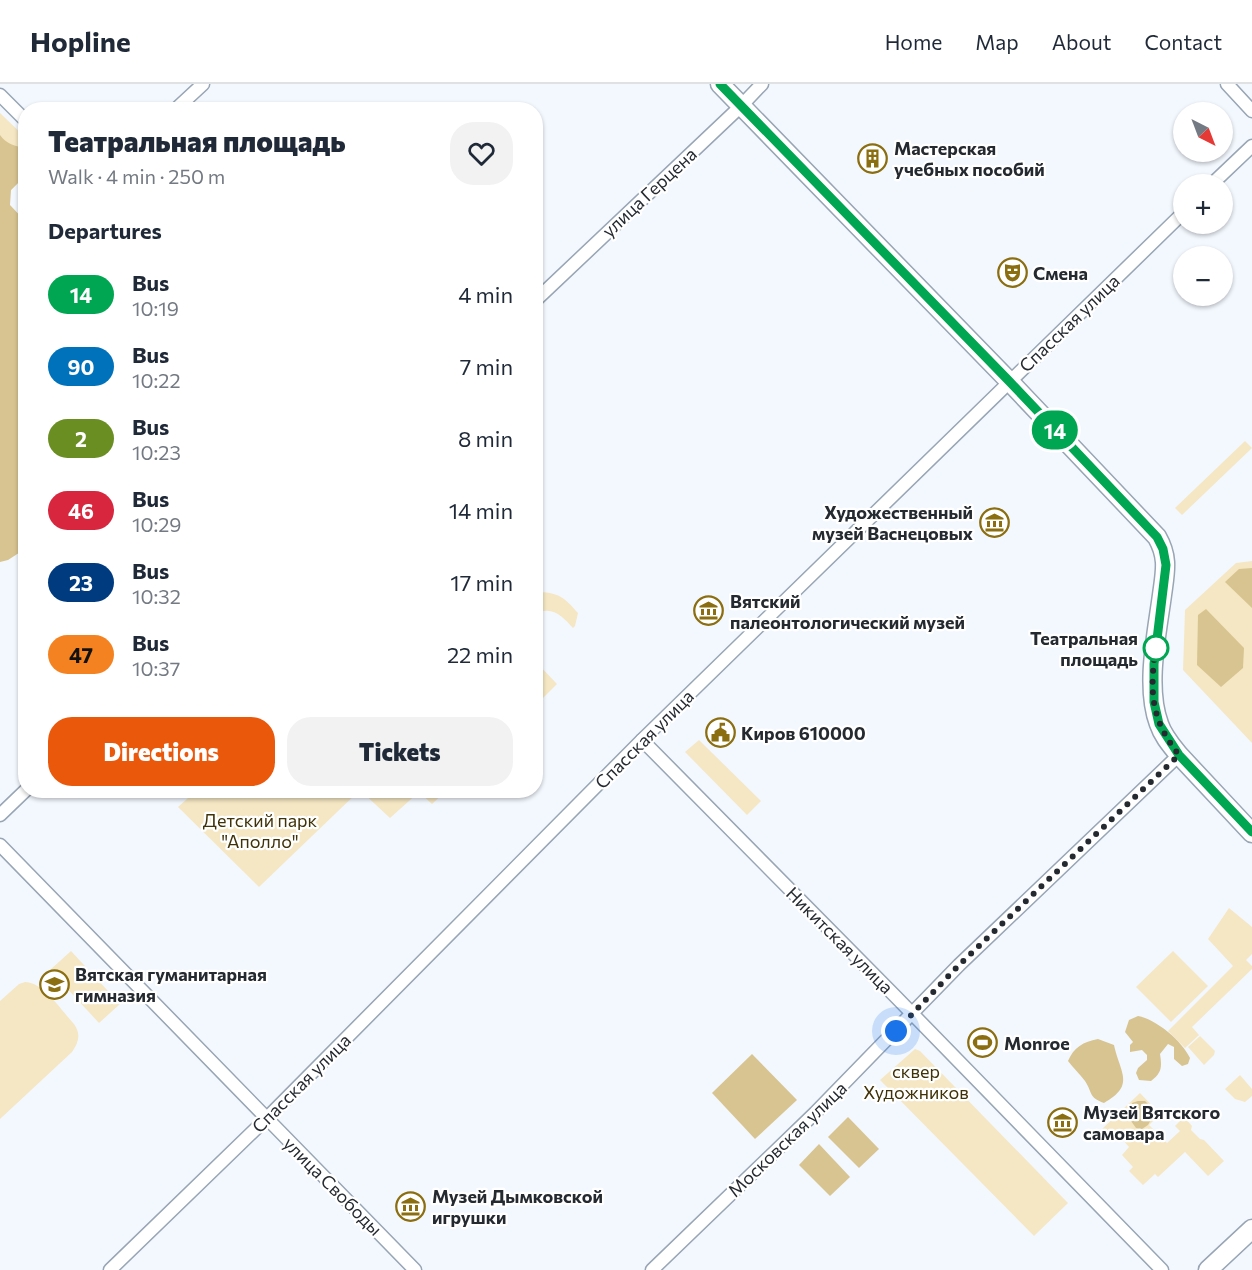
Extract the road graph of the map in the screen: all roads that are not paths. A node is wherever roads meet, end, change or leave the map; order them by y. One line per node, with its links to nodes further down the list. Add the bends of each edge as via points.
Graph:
1 (203, 84): 6 (street)
2 (720, 84): 7 (main road)
3 (762, 84): 7 (street, улица Герцена)
4 (1227, 84): 8 (street)
5 (0, 95): 9 (street)
6 (184, 102)
7 (741, 106): 13 (street, улица Герцена); 14 (main road)
8 (1252, 111)
9 (18, 113)
10 (1252, 146): 11 (street)
11 (1223, 174)
12 (1173, 223): 14 (street, Спасская улица)
13 (543, 293)
14 (1009, 381): 15 (street, Спасская улица); 16 (main road, via 1157,537 1163,549 1166,565 1154,664 1154,702 1162,733)
15 (642, 740): 21 (street, Никитская улица); 22 (street, Спасская улица)
16 (1179, 755): 19 (main road); 21 (street, Московская улица)
17 (18, 798): 18 (street)
18 (0, 815)
19 (1252, 832)
20 (0, 845): 22 (street, улица Свободы)
21 (912, 1014): 26 (street, Московская улица); 27 (street, Никитская улица)
22 (266, 1119): 24 (street, Спасская улица); 25 (street, улица Свободы)
23 (1252, 1229): 28 (main road)
24 (110, 1270)
25 (415, 1270)
26 (652, 1270)
27 (1162, 1270)
28 (1208, 1270)

